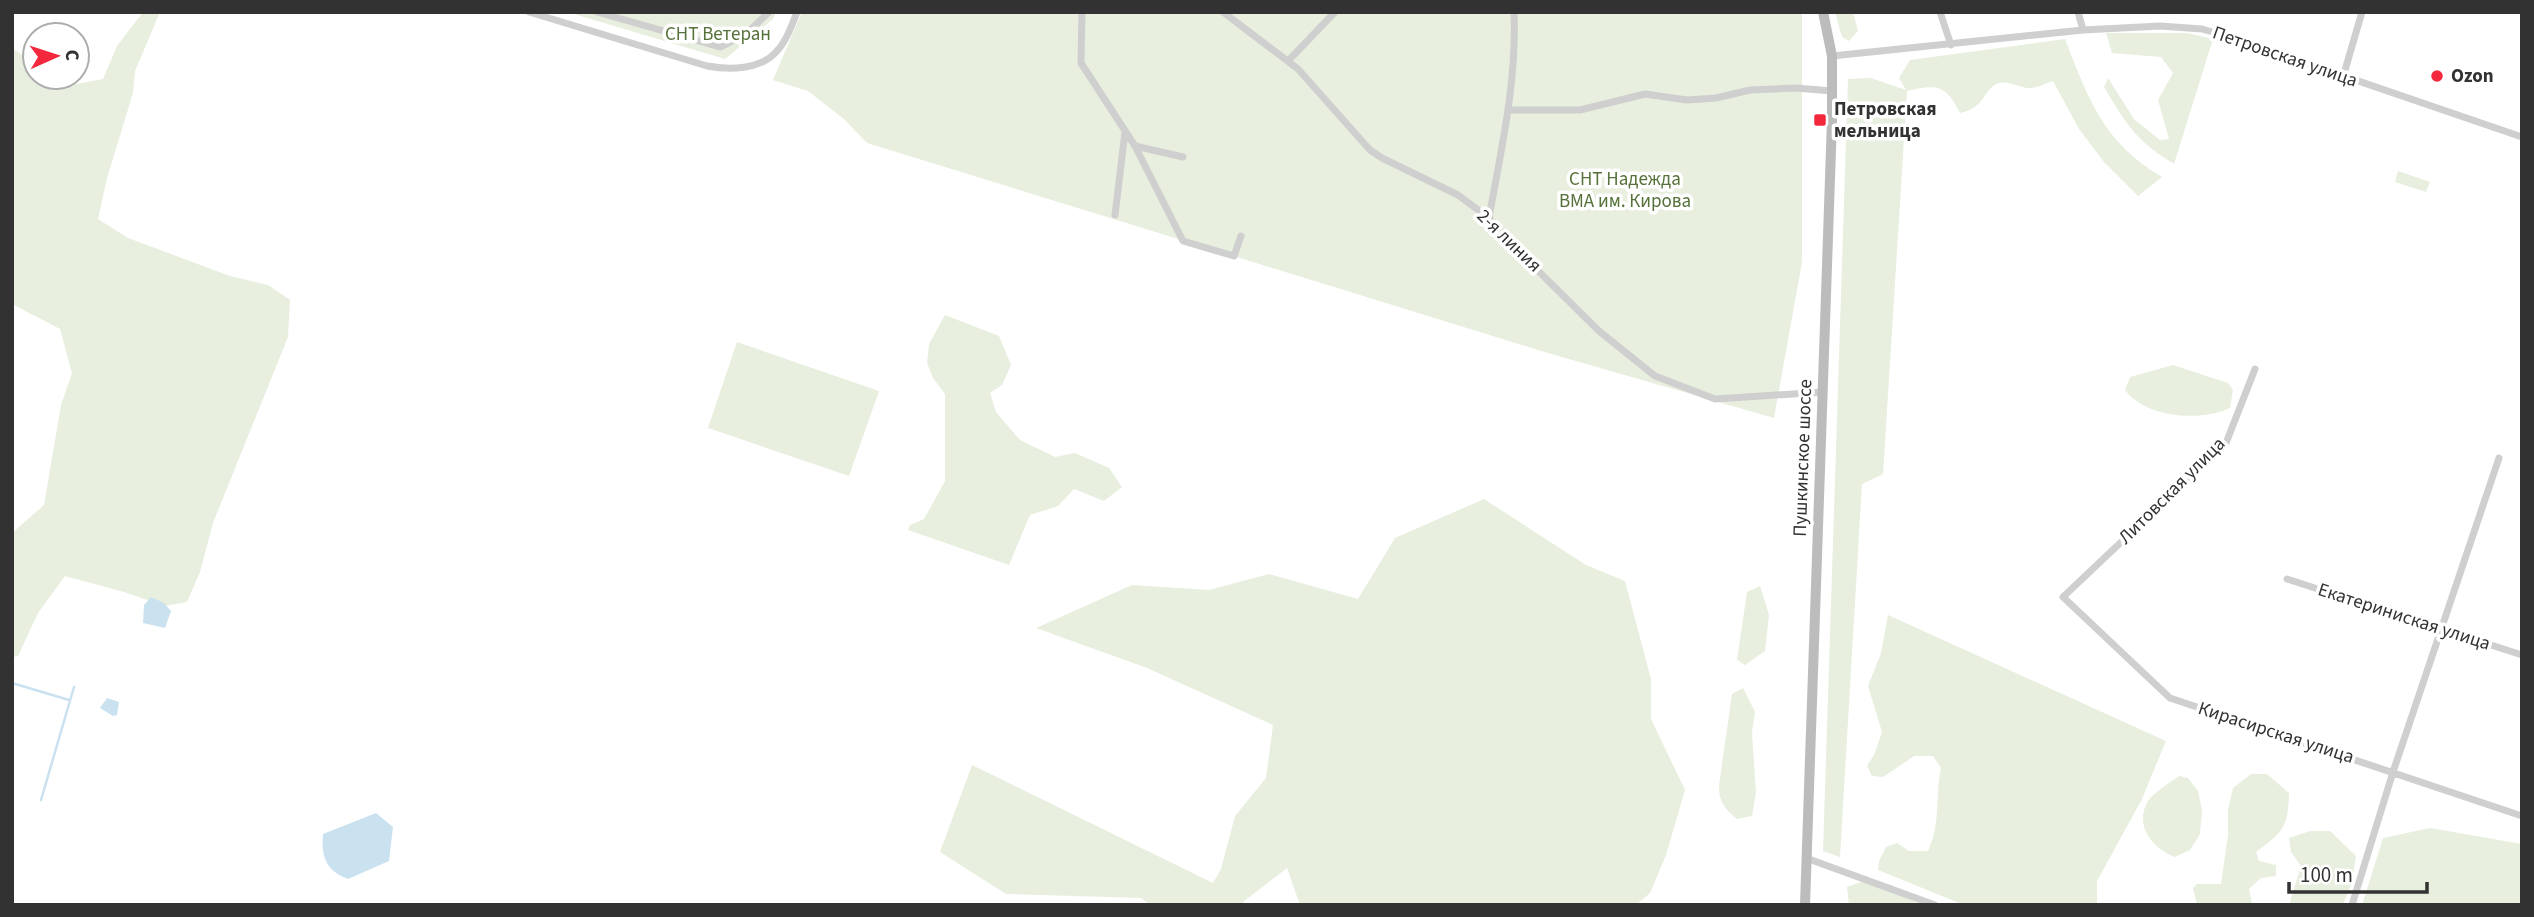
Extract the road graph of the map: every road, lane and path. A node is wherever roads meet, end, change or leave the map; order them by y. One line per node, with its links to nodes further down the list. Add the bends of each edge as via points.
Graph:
1 (529, 12): 4 (street, via 724,69 748,67 776,53)
2 (597, 12): 3 (street, via 720,47 746,34)
3 (769, 12)
4 (797, 12)
5 (1223, 12): 16 (street, 2-я линия)
6 (1335, 12): 16 (street)
7 (1514, 12): 19 (street, via 1516,50)
8 (1824, 12): 15 (main road, Пушкинское шоссе)
9 (1940, 12): 14 (street)
10 (2078, 12): 13 (street)
11 (2362, 12): 17 (street)
12 (1081, 13): 20 (street, via 1082,63)
13 (2084, 30): 14 (street, Петровская улица); 17 (street, Петровская улица, via 2202,29)
14 (1951, 46): 15 (street, Петровская улица)
15 (1832, 56): 18 (main road, Пушкинское шоссе)
16 (1288, 61): 25 (street, 2-я линия, via 1370,149 1458,195)
17 (2343, 77): 21 (street, Петровская улица)
18 (1832, 91): 19 (street, via 1750,90 1687,100 1645,94 1580,110); 28 (main road, Пушкинское шоссе)
19 (1509, 110): 25 (street)
20 (1125, 131): 22 (street); 24 (street)
21 (2522, 137)
22 (1135, 146): 23 (street); 26 (street, via 1183,241 1234,256)
23 (1183, 157)
24 (1115, 215)
25 (1489, 218): 28 (street, 2-я линия, via 1599,331 1655,376 1715,399)
26 (1241, 236)
27 (2255, 369): 31 (street, Литовская улица, via 2226,443)
28 (1823, 392): 36 (main road, Пушкинское шоссе)
29 (2499, 458): 32 (street)
30 (2287, 579): 32 (street, Екатериниская улица)
31 (2063, 597): 34 (street, Кирасирская улица, via 2170,698)
32 (2441, 630): 33 (street, Екатериниская улица); 34 (street)
33 (2522, 655)
34 (2393, 772): 35 (street, Кирасирская улица); 39 (street)
35 (2522, 816)
36 (1806, 858): 37 (main road, Пушкинское шоссе); 38 (street)
37 (1805, 905)
38 (1935, 905)
39 (2352, 905)

